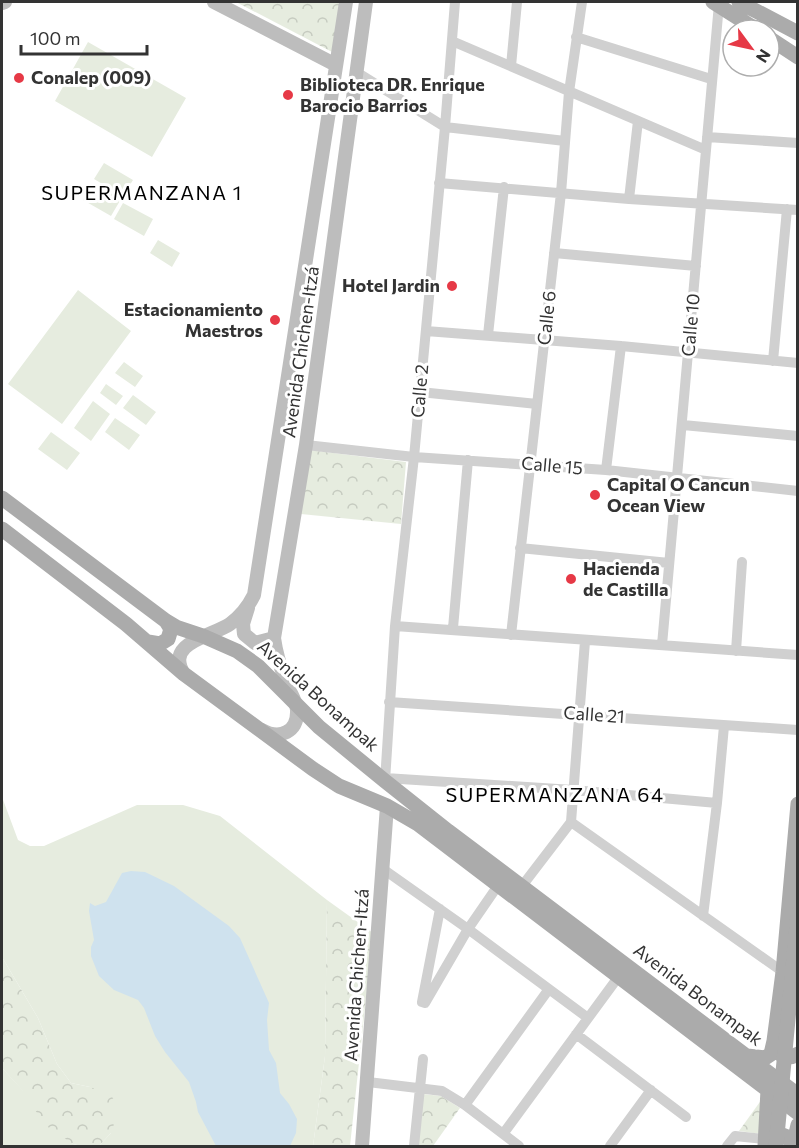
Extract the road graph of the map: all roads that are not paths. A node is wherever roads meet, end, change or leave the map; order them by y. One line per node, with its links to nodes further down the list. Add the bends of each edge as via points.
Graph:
1 (214, 2): 17 (main road)
2 (346, 2): 10 (main road, Avenida Chichen-Itzá)
3 (366, 2): 12 (main road, Avenida Chichen-Itzá)
4 (455, 2): 14 (street, Calle 2)
5 (517, 2): 18 (street)
6 (582, 2): 13 (street, Calle 6)
7 (739, 2): 11 (main road)
8 (716, 3): 9 (main road); 20 (street, Calle 10)
9 (739, 18)
10 (343, 28): 12 (main road, via 354,27); 17 (main road, Avenida Chichen-Itzá)
11 (798, 33)
12 (362, 36): 19 (main road, Avenida Chichen-Itzá)
13 (576, 37): 20 (street); 21 (street, Calle 6)
14 (452, 42): 18 (street); 25 (street, Calle 2)
15 (781, 45): 16 (main road)
16 (795, 53)
17 (336, 65): 22 (main road, Avenida Chichen-Itzá)
18 (512, 66): 21 (street)
19 (358, 73): 23 (main road, Avenida Chichen-Itzá); 25 (street)
20 (711, 79): 26 (street, Calle 10)
21 (569, 92): 24 (street); 27 (street, Calle 6)
22 (330, 100): 23 (main road, via 340,108); 61 (main road, Avenida Chichen-Itzá, via 254,596)
23 (352, 106): 49 (main road, Avenida Chichen-Itzá)
24 (638, 122): 29 (street); 33 (street)
25 (445, 127): 27 (street); 30 (street, Calle 2)
26 (707, 137): 28 (street); 29 (street, Calle 10)
27 (565, 141): 32 (street, Calle 6)
28 (798, 143)
29 (706, 150): 34 (street, Calle 10)
30 (439, 183): 31 (street); 38 (street, Calle 2)
31 (504, 187): 32 (street); 39 (street)
32 (561, 193): 33 (street); 36 (street, Calle 6)
33 (630, 200): 34 (street)
34 (702, 203): 35 (street); 37 (street, Calle 10)
35 (792, 210): 43 (street)
36 (554, 254): 37 (street); 40 (street, Calle 6)
37 (696, 267): 42 (street, Calle 10)
38 (426, 331): 39 (street); 45 (street, Calle 2)
39 (488, 335): 40 (street)
40 (545, 341): 41 (street); 46 (street, Calle 6)
41 (621, 346): 42 (street); 53 (street)
42 (688, 353): 43 (street); 47 (street, Calle 10)
43 (773, 361): 44 (street)
44 (798, 363)
45 (420, 392): 46 (street); 50 (street, Calle 2)
46 (537, 404): 52 (street, Calle 6)
47 (683, 424): 48 (street); 54 (street, Calle 10)
48 (798, 436)
49 (306, 445): 50 (street, Calle 15); 67 (main road, Avenida Chichen-Itzá)
50 (414, 457): 51 (street, Calle 15); 63 (street, Calle 2)
51 (468, 460): 52 (street, Calle 15); 64 (street)
52 (529, 464): 53 (street, Calle 15); 58 (street, Calle 6)
53 (606, 471): 54 (street, Calle 15)
54 (677, 480): 55 (street, Calle 15); 60 (street, Calle 10)
55 (798, 491)
56 (2, 498): 62 (main road, Avenida Bonampak)
57 (2, 529): 69 (main road, Avenida Bonampak)
58 (520, 548): 60 (street); 65 (street, Calle 6)
59 (742, 562): 71 (street)
60 (669, 563): 70 (street, Calle 10)
61 (248, 607): 66 (main road, via 228,626); 67 (main road, Avenida Chichen-Itzá, via 244,634 255,643)
62 (166, 621): 66 (main road, Avenida Bonampak); 69 (main road, via 171,629 168,639 160,644)
63 (395, 626): 64 (street); 74 (street, Calle 2)
64 (453, 628): 65 (street)
65 (511, 635): 68 (street)
66 (203, 636): 73 (main road, via 182,651 180,666); 75 (main road, Avenida Bonampak, via 237,651 258,666)
67 (274, 638): 75 (main road, Avenida Chichen-Itzá)
68 (585, 641): 70 (street); 76 (street)
69 (148, 642): 73 (main road, Avenida Bonampak)
70 (662, 645): 71 (street)
71 (736, 651): 72 (street)
72 (798, 655)
73 (184, 674): 78 (main road, Avenida Bonampak)
74 (389, 702): 76 (street, Calle 21); 80 (street, Calle 2)
75 (295, 704): 78 (main road, via 295,723 286,734 274,735); 80 (main road, Avenida Bonampak)
76 (579, 714): 77 (street, Calle 21); 81 (street)
77 (724, 726): 79 (street, Calle 21); 82 (street)
78 (258, 728): 84 (main road, Avenida Bonampak, via 339,786)
79 (798, 730)
80 (385, 779): 81 (street); 88 (main road, Avenida Bonampak)
81 (573, 790): 82 (street); 85 (street)
82 (717, 803): 91 (street)
83 (798, 804): 93 (main road)
84 (387, 806): 86 (main road, Avenida Chichen-Itzá); 87 (main road, Avenida Bonampak)
85 (571, 822): 88 (street); 91 (street)
86 (383, 869): 89 (street); 103 (main road, Avenida Chichen-Itzá)
87 (499, 884): 92 (street); 94 (main road, Avenida Bonampak)
88 (522, 886): 101 (main road, Avenida Bonampak)
89 (440, 909): 92 (street); 92 (street, via 422,1002)
90 (798, 914): 113 (main road, bridge)
91 (703, 916): 93 (street)
92 (468, 929): 95 (street)
93 (783, 972): 99 (main road)
94 (619, 976): 96 (street); 106 (main road, Avenida Bonampak)
95 (549, 989): 96 (street); 108 (street)
96 (588, 1018): 98 (street)
97 (798, 1024): 119 (main road)
98 (576, 1034): 105 (street); 112 (street)
99 (774, 1041): 100 (main road, via 779,1054); 101 (main road, via 771,1054 765,1058)
100 (798, 1054)
101 (747, 1056): 107 (main road, Avenida Bonampak)
102 (423, 1059): 104 (street)
103 (368, 1082): 104 (street); 114 (main road, Avenida Chichen-Itzá)
104 (421, 1087): 108 (street, via 442,1091); 115 (street)
105 (651, 1090): 110 (street); 117 (street)
106 (768, 1090): 109 (main road, Avenida Bonampak); 113 (main road)
107 (798, 1095)
108 (465, 1105): 112 (street)
109 (798, 1113)
110 (687, 1117)
111 (798, 1125): 120 (main road)
112 (503, 1134): 116 (street)
113 (768, 1143): 118 (street, via 735,1136); 120 (main road, via 769,1137 781,1134)
114 (362, 1146)
115 (414, 1146)
116 (519, 1146)
117 (610, 1146)
118 (727, 1146)
119 (787, 1146)
120 (793, 1146)

